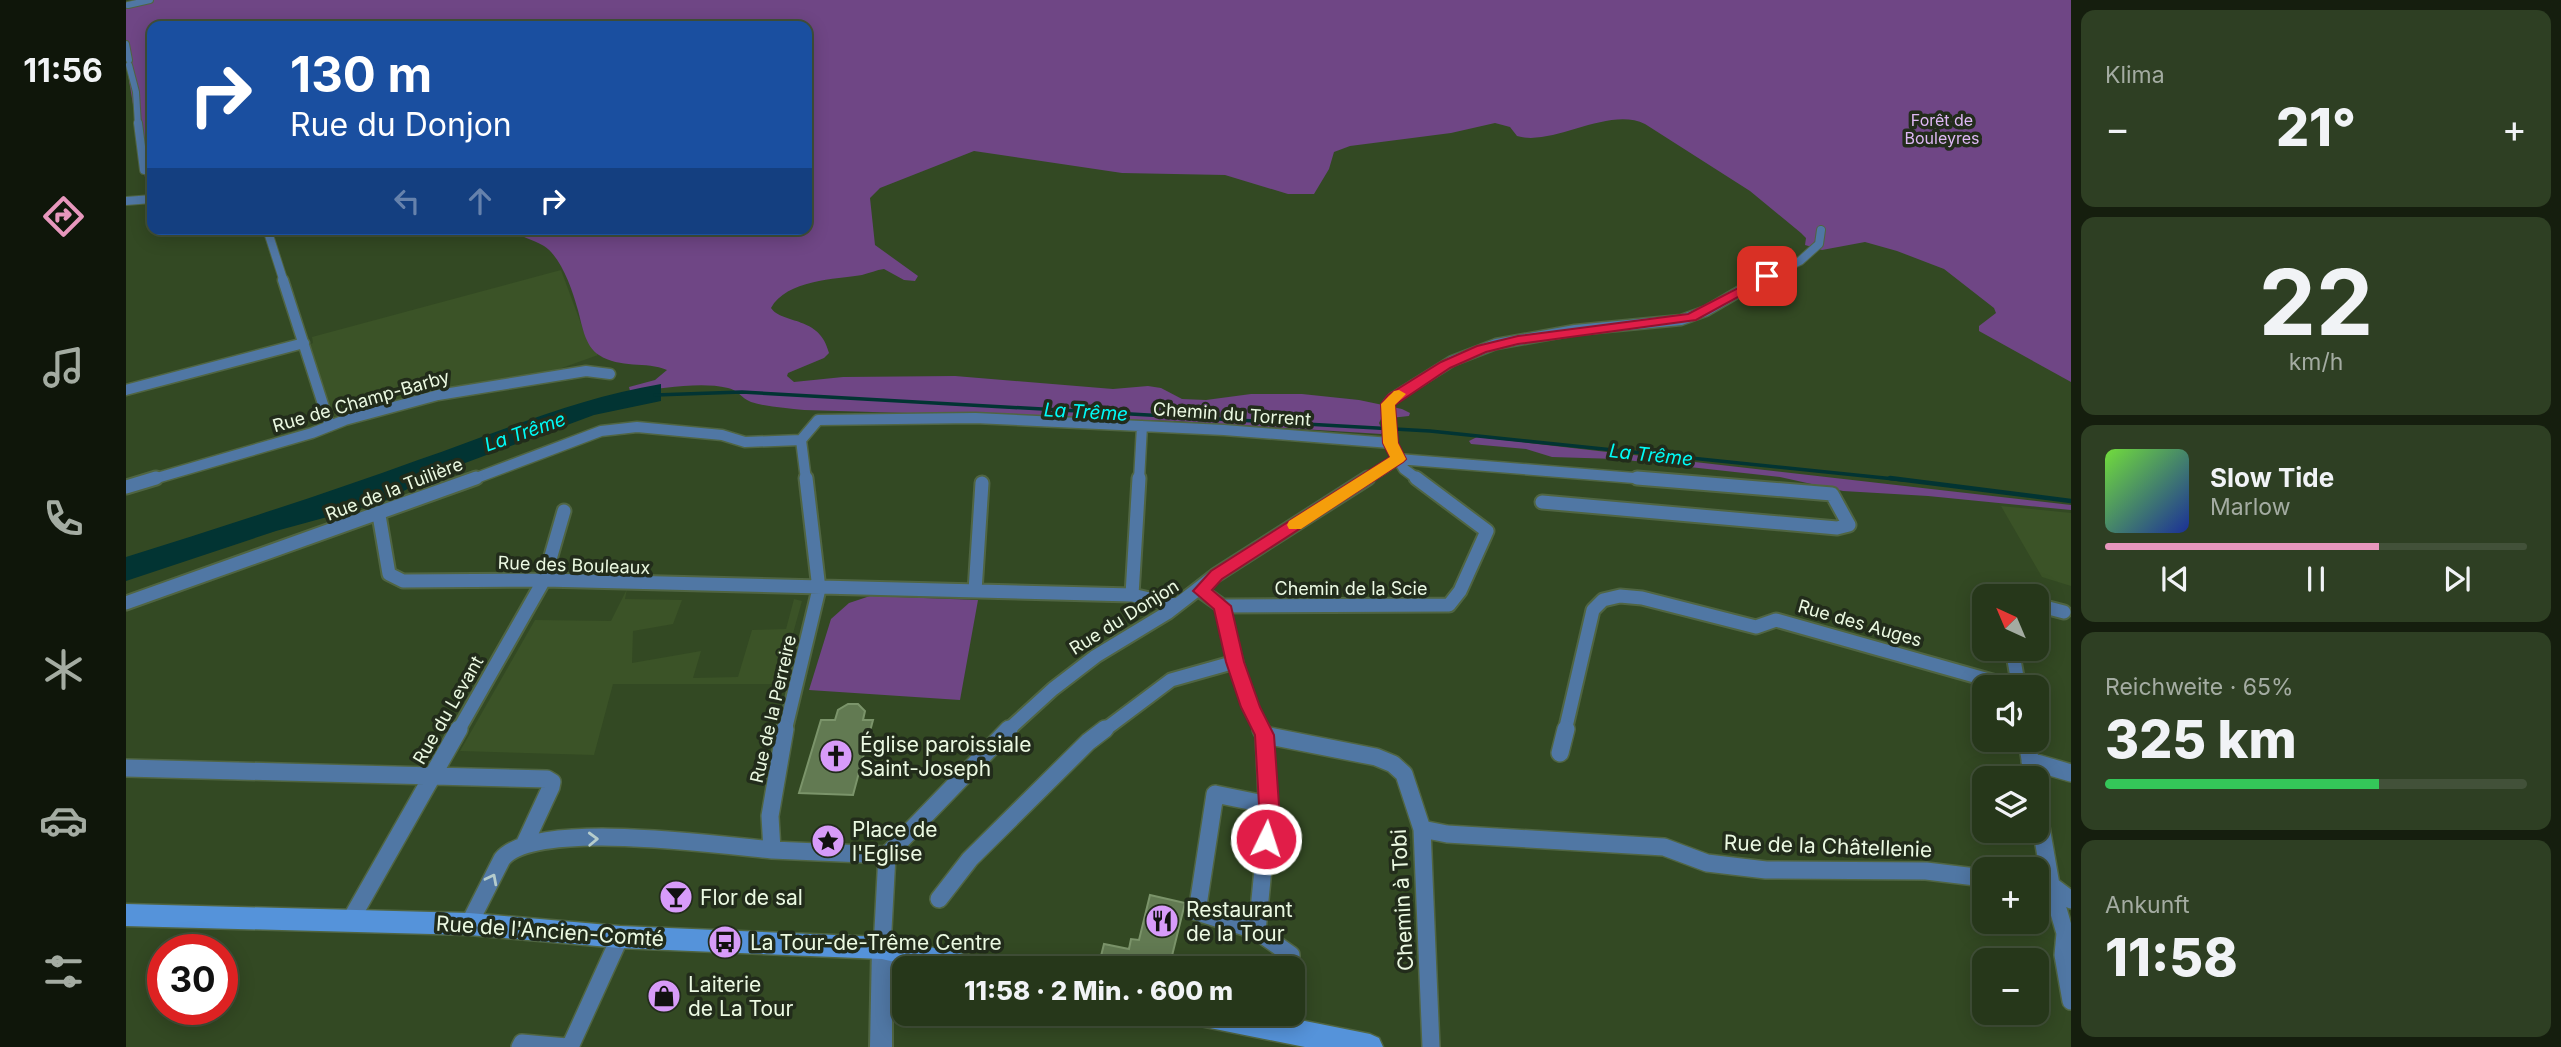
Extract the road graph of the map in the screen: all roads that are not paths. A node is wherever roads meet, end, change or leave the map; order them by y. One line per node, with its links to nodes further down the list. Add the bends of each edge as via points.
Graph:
1 (150, 0): 2 (street)
2 (127, 5)
3 (126, 44): 5 (street)
4 (138, 61): 5 (street)
5 (127, 63): 6 (street)
6 (139, 126): 7 (street); 8 (street, via 140,158)
7 (126, 129)
8 (147, 170)
9 (147, 199): 10 (street)
10 (126, 201)
11 (1821, 230): 16 (street, via 1819,244 1800,261 1750,284 1700,315 1482,349 1421,380 1393,398)
12 (269, 235): 13 (street)
13 (304, 343): 15 (street); 17 (street)
14 (610, 374): 17 (street, Rue de Champ-Barby, via 586,371 467,389)
15 (126, 390)
16 (1389, 408): 20 (street)
17 (330, 426): 23 (street, Rue de Champ-Barby)
18 (1142, 426): 19 (street, Chemin du Torrent, via 975,418 818,421); 20 (street, Chemin du Torrent); 31 (street)
19 (801, 440): 26 (street, Rue de la Tuilière, via 751,442 638,427 601,431); 28 (street, Rue de la Perreire)
20 (1390, 440): 21 (street)
21 (1398, 459): 24 (street, via 1832,494 1849,525 1837,528); 30 (street, Rue du Donjon, via 1216,575); 34 (street, Chemin de la Scie, via 1404,469 1486,531 1460,591 1449,605)
22 (982, 483): 29 (street)
23 (126, 487)
24 (1542, 502)
25 (564, 511): 27 (street, Rue du Levant)
26 (379, 515): 27 (street, Rue des Bouleaux, via 389,574 397,580); 32 (street, Rue de la Tuilière)
27 (544, 580): 28 (street, Rue des Bouleaux); 46 (street, Rue du Levant)
28 (819, 589): 29 (street, Rue des Bouleaux); 50 (street, Rue de la Perreire, via 778,760 770,816)
29 (975, 591): 31 (street, Rue des Bouleaux)
30 (1201, 591): 33 (street, Rue du Donjon); 34 (street)
31 (1132, 595): 33 (street, Rue des Bouleaux)
32 (126, 603)
33 (1176, 605): 51 (street, Rue du Donjon, via 1066,678)
34 (1222, 606): 37 (street)
35 (2049, 608): 36 (street)
36 (2064, 612)
37 (1235, 662): 39 (street); 55 (street, via 1171,680 1088,742 970,859)
38 (1972, 675): 41 (street, Rue des Auges, via 1776,620 1756,627 1620,596 1603,600 1593,610)
39 (1264, 735): 47 (street); 48 (street, Chemin à Tobi, via 1393,764 1404,774)
40 (2029, 752): 42 (street)
41 (1560, 753)
42 (2030, 761): 43 (street); 45 (street)
43 (2031, 766)
44 (126, 768): 46 (street)
45 (2071, 773)
46 (434, 775): 49 (street, via 550,780 551,787); 58 (street, Rue du Levant)
47 (1269, 805): 60 (street); 60 (street, via 1215,794 1197,912)
48 (1422, 830): 52 (street, Rue de la Châtellenie, via 1664,846 1707,863 1766,870 1926,871); 71 (street, Chemin à Tobi)
49 (525, 843): 50 (street, one-way to 50, via 639,837); 59 (street, one-way to 49, via 504,856)
50 (772, 850): 51 (street)
51 (887, 855): 62 (street)
52 (1972, 877)
53 (2049, 888): 56 (street)
54 (2049, 892): 65 (street, via 2060,909 2065,933 2063,955)
55 (939, 899)
56 (2071, 900)
57 (126, 915): 58 (main road, Rue de l'Ancien-Comté)
58 (349, 921): 59 (main road, Rue de l'Ancien-Comté)
59 (469, 924): 61 (main road, Rue de l'Ancien-Comté)
60 (1257, 930): 64 (street)
61 (620, 937): 62 (main road, Rue de l'Ancien-Comté); 68 (street)
62 (882, 948): 63 (main road, Rue de l'Ancien-Comté); 69 (street)
63 (918, 956)
64 (1291, 956)
65 (2071, 1001)
66 (1301, 1026): 70 (main road)
67 (520, 1047): 68 (street, via 522,1043)
68 (568, 1047)
69 (881, 1047)
70 (1370, 1047)
71 (1431, 1047)

